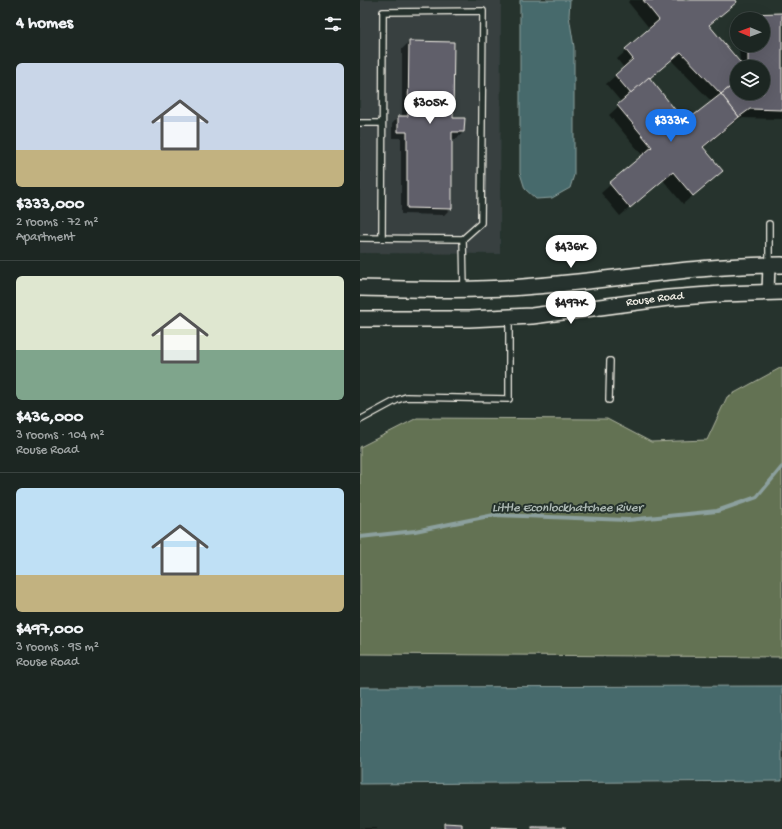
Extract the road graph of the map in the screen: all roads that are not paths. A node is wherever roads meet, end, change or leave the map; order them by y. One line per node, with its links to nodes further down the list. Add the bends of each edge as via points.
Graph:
1 (360, 123): 2 (lane)
2 (382, 123): 5 (lane); 6 (lane, via 383,12 483,11 481,223)
3 (769, 224): 7 (lane)
4 (360, 238): 5 (lane)
5 (382, 238): 6 (lane)
6 (463, 239): 9 (lane)
7 (775, 266): 9 (street, via 690,269 593,281); 10 (street)
8 (360, 288): 9 (street)
9 (464, 289)
10 (775, 292): 11 (street, Rouse Road, via 668,298)
11 (509, 317): 12 (street, Rouse Road); 15 (lane, via 509,399 406,397)
12 (360, 319)
13 (610, 361): 14 (lane)
14 (609, 400)
15 (360, 420)

